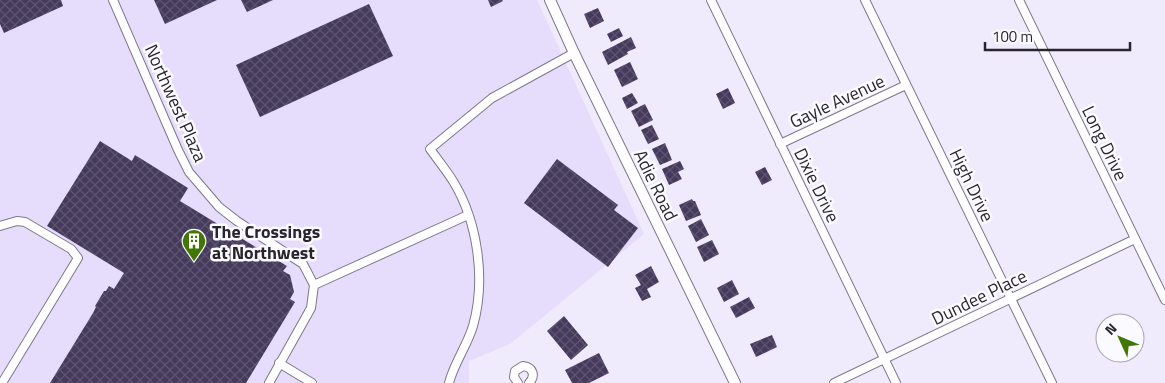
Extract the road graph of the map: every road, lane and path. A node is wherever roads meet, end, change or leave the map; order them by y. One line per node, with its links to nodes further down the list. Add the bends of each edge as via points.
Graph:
1 (113, 0): 12 (street, Northwest Plaza, via 189,172 237,221 303,264)
2 (550, 0): 6 (street, Adie Road)
3 (711, 0): 8 (street, Dixie Drive)
4 (865, 0): 7 (street, High Drive)
5 (1018, 0): 11 (street, Long Drive)
6 (574, 53): 9 (street, via 492,98 430,150 454,182); 23 (street, Adie Road)
7 (906, 85): 8 (street, Gayle Avenue); 13 (street, High Drive)
8 (780, 144): 15 (street, Dixie Drive)
9 (468, 215): 12 (street); 20 (street, via 478,261 477,311 469,339)
10 (0, 226): 17 (street, via 25,222 72,250 78,258)
11 (1135, 239): 13 (street, Dundee Place); 14 (street, Long Drive)
12 (314, 285): 16 (street, via 311,308)
13 (1011, 299): 15 (street, Dundee Place); 26 (street, High Drive)
14 (1165, 300)
15 (885, 359): 24 (street, Dundee Place); 25 (street, Dixie Drive)
16 (279, 363): 18 (street); 19 (street)
17 (2, 383)
18 (269, 383)
19 (312, 383)
20 (449, 383)
21 (518, 383): 22 (street, via 514,374 523,366 532,370)
22 (531, 383)
23 (735, 383)
24 (834, 383)
25 (896, 383)
26 (1052, 383)

